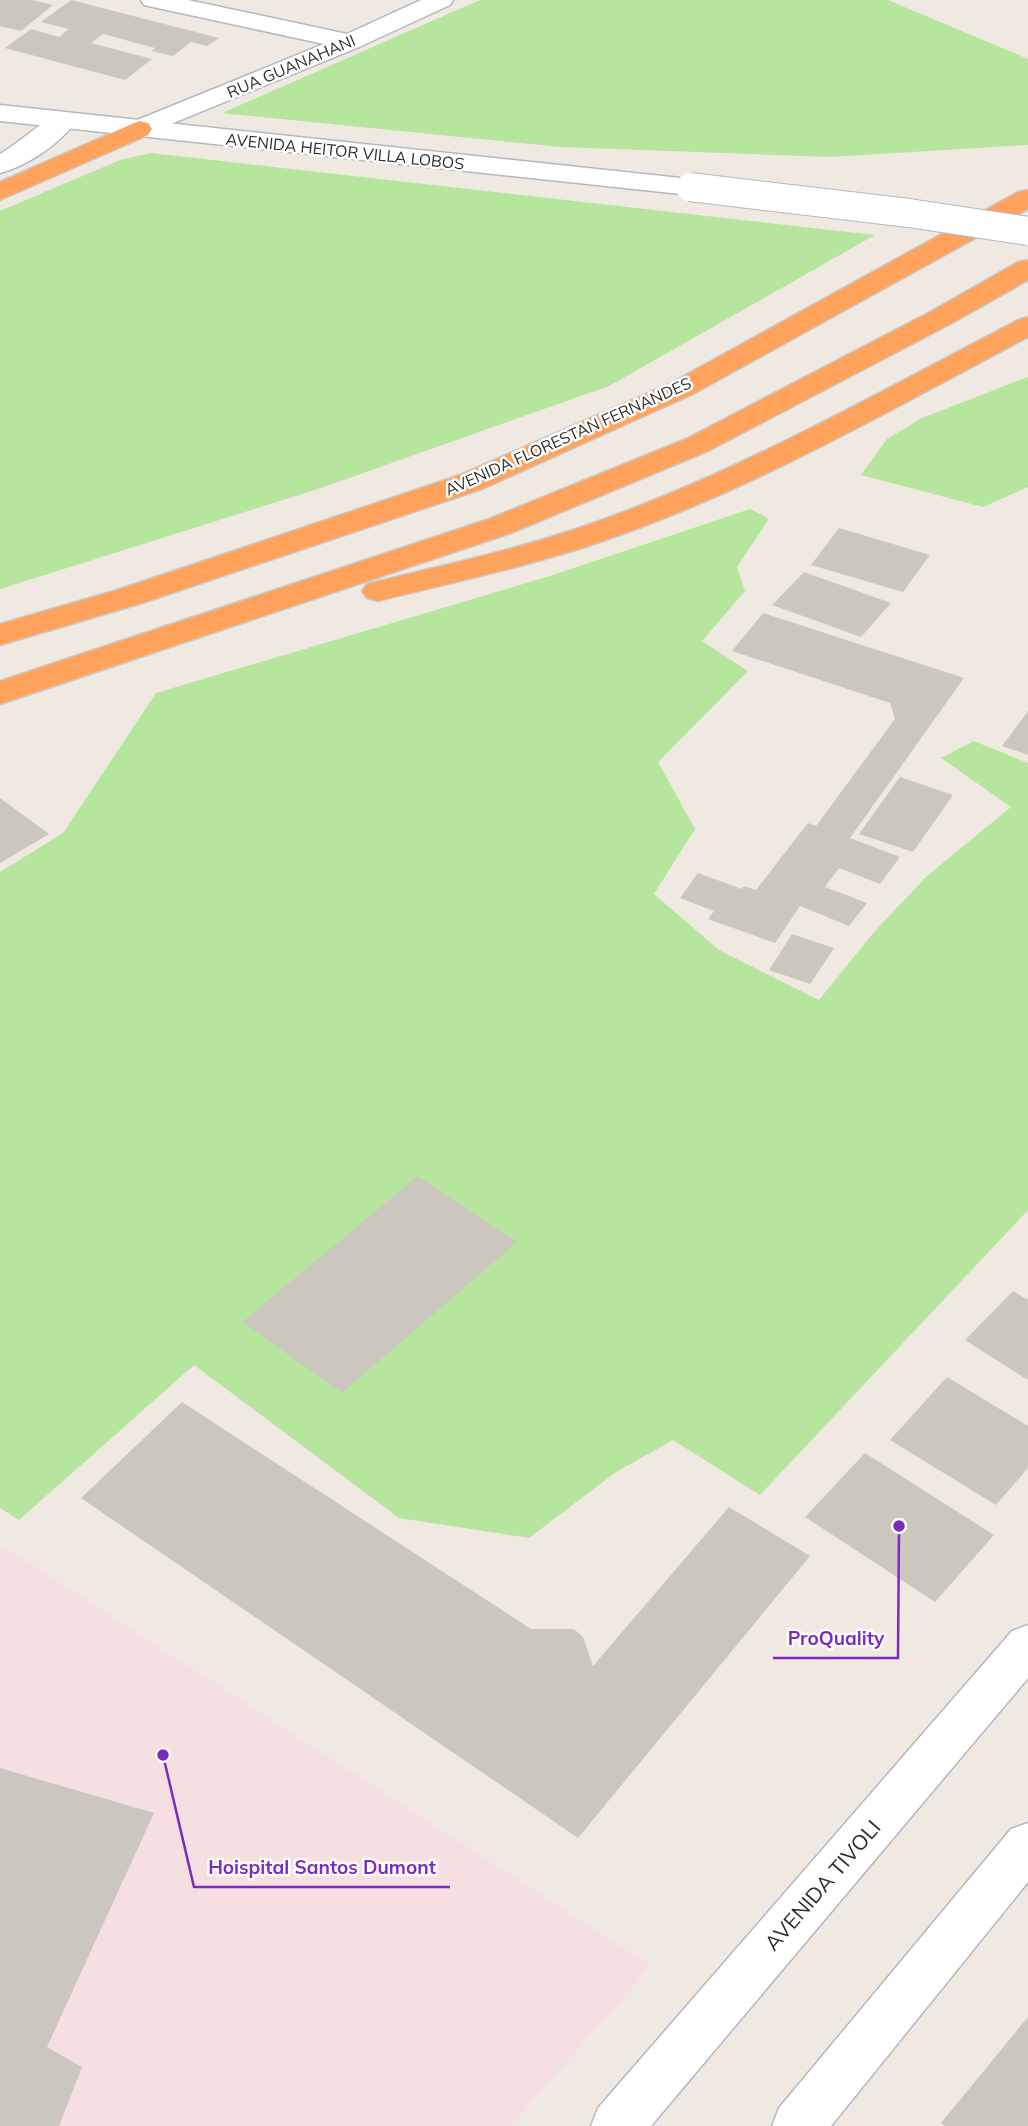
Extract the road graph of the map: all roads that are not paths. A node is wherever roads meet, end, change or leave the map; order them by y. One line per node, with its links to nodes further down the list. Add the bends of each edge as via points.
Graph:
1 (153, 0): 3 (street)
2 (441, 0): 3 (street, RUA GUANAHANI)
3 (350, 42): 6 (street, RUA GUANAHANI)
4 (0, 113): 5 (street, AVENIDA HEITOR VILLA LOBOS)
5 (63, 121): 6 (street, AVENIDA HEITOR VILLA LOBOS); 7 (street, via 22,154)
6 (139, 129): 8 (highway); 10 (street, AVENIDA HEITOR VILLA LOBOS, bridge, via 690,187)
7 (0, 164)
8 (0, 192)
9 (1028, 198): 13 (highway, AVENIDA FLORESTAN FERNANDES, via 683,388 471,482)
10 (1028, 231)
11 (1028, 268): 16 (highway, via 685,450 500,526)
12 (1028, 326): 16 (highway, via 737,477 621,524 512,558)
13 (128, 597): 14 (highway); 15 (highway, AVENIDA FLORESTAN FERNANDES)
14 (0, 619)
15 (0, 635)
16 (70, 667): 17 (highway)
17 (0, 693)
18 (1028, 1645): 20 (street, AVENIDA TIVOLI)
19 (1028, 1845): 21 (street)
20 (617, 2126)
21 (798, 2126)

